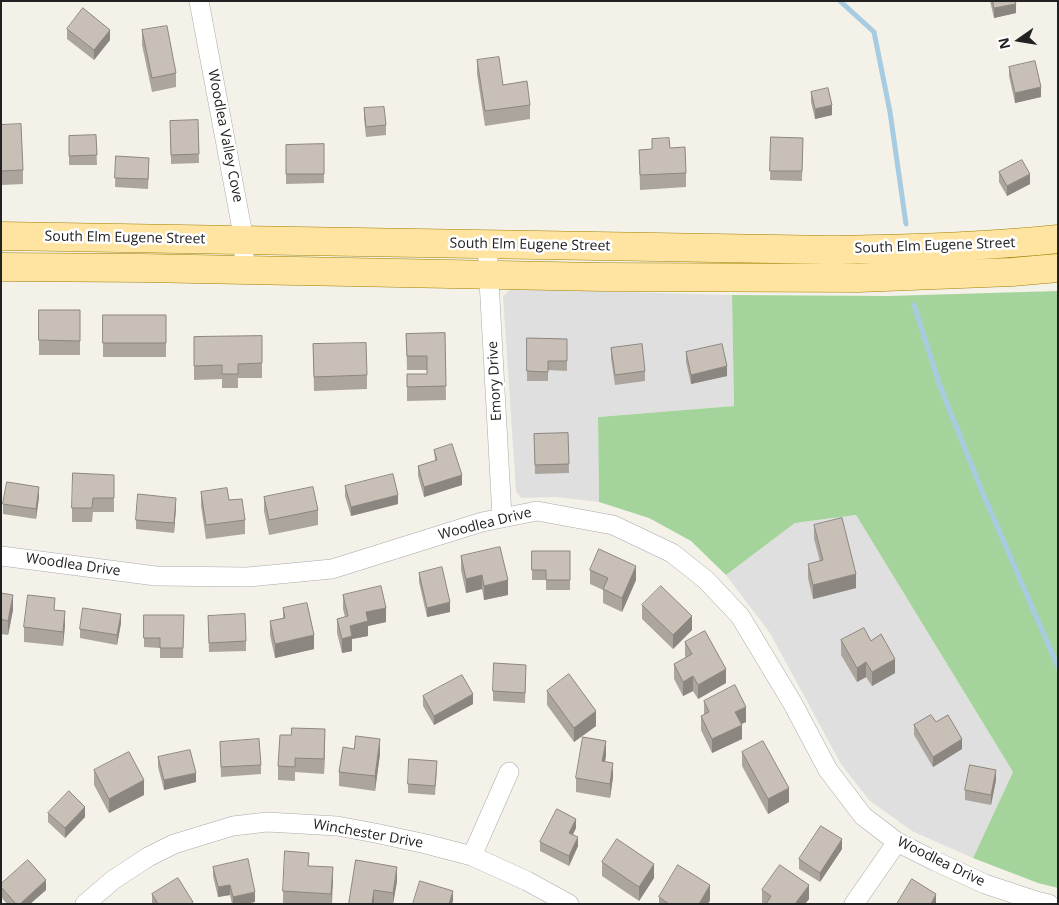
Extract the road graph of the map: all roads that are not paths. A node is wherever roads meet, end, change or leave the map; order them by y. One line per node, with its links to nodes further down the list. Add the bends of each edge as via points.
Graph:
1 (199, 1): 4 (street, Woodlea Valley Cove)
2 (1, 236): 4 (main road, South Elm Eugene Street)
3 (1058, 239): 5 (main road, South Elm Eugene Street, via 834,250)
4 (244, 240): 5 (main road, South Elm Eugene Street); 8 (street, Woodlea Valley Cove)
5 (486, 244): 9 (street, Emory Drive)
6 (1, 267): 8 (main road, South Elm Eugene Street)
7 (1058, 268): 9 (main road, South Elm Eugene Street, via 859,278)
8 (244, 270): 9 (main road, South Elm Eugene Street)
9 (489, 275): 10 (street, Emory Drive)
10 (502, 518): 11 (street, Woodlea Drive, via 332,569 248,577 156,576); 13 (street, Woodlea Drive, via 537,511 613,525 672,553 706,580 740,616 828,770 863,816)
11 (1, 556)
12 (509, 772): 14 (street)
13 (897, 842): 17 (street); 18 (street, Woodlea Drive, via 984,884)
14 (472, 856): 15 (street, Winchester Drive, via 336,826 268,822 233,826 174,844 148,857); 16 (street, Winchester Drive)
15 (85, 904)
16 (569, 904)
17 (854, 904)
18 (1049, 904)

